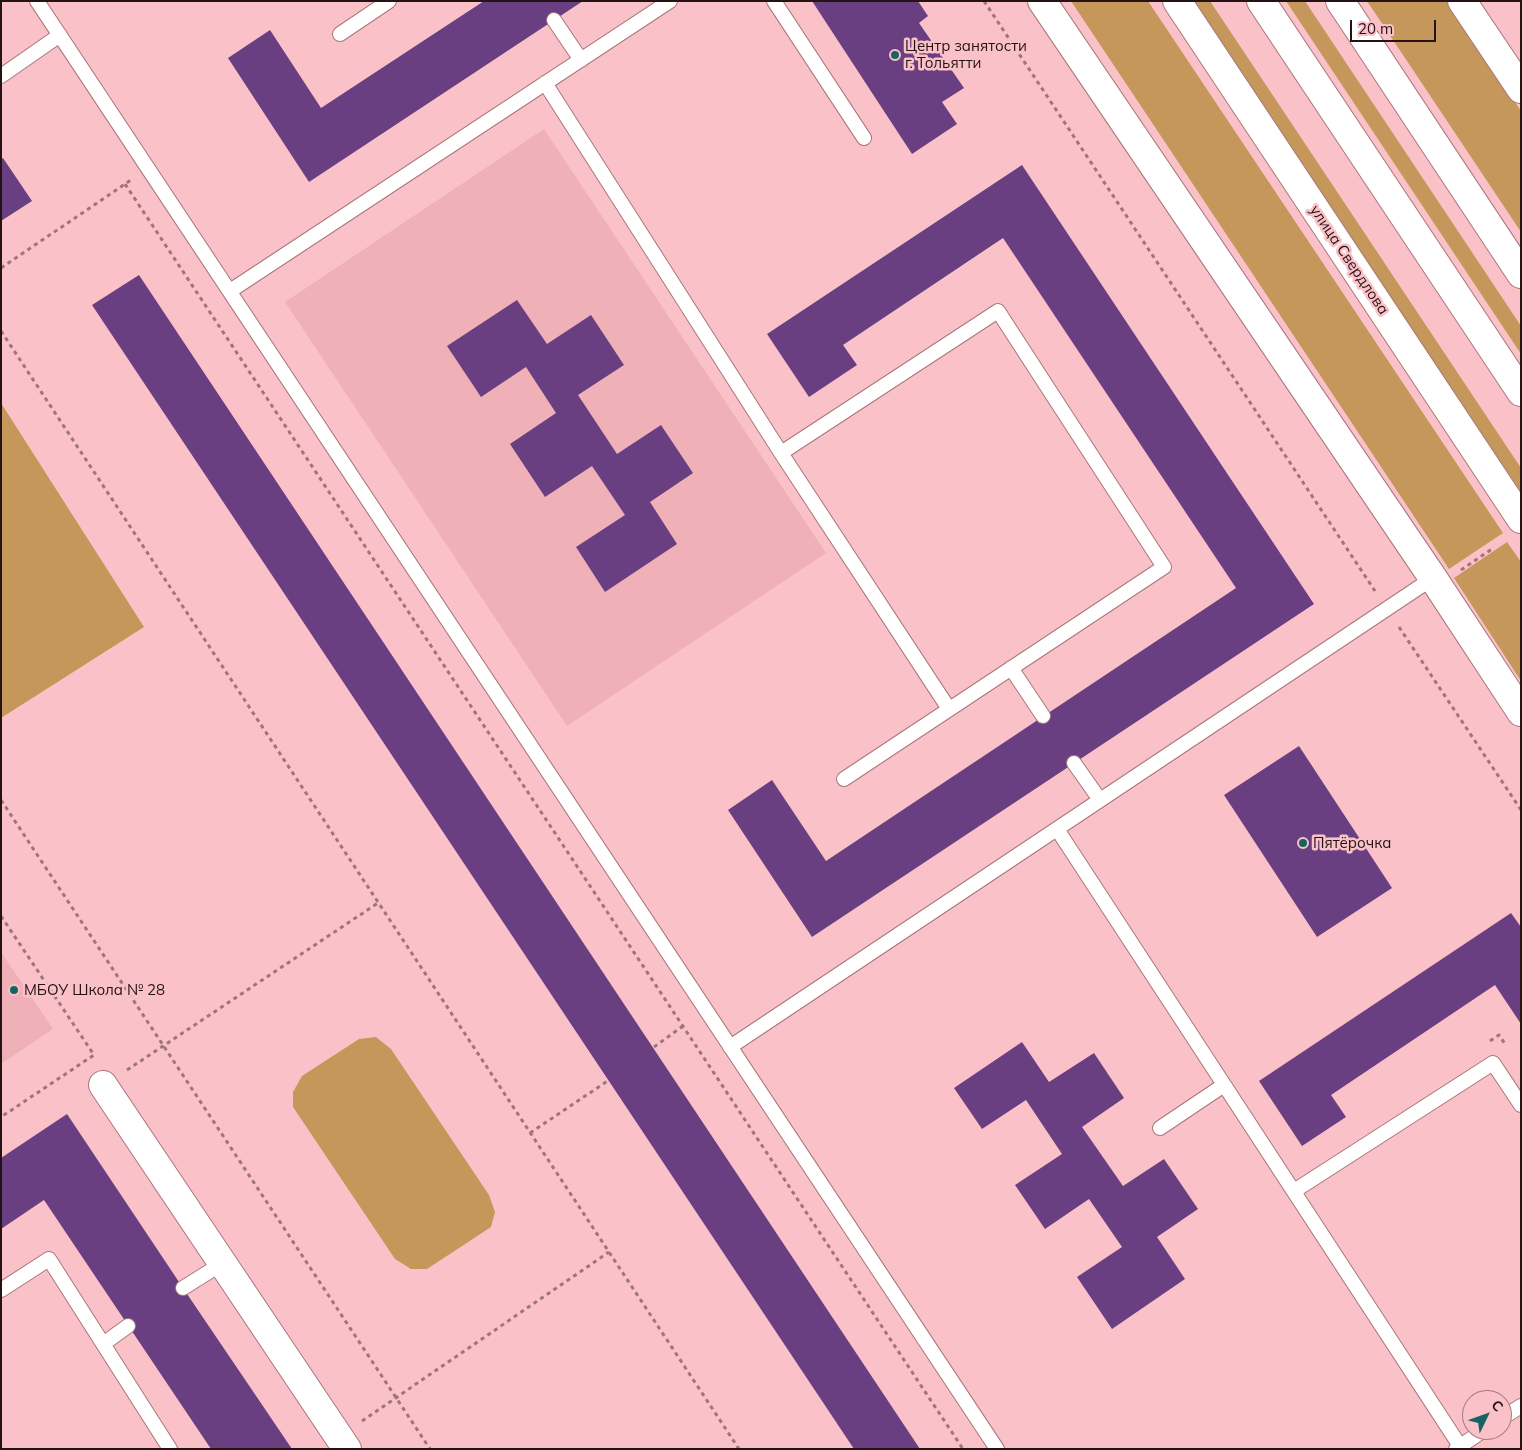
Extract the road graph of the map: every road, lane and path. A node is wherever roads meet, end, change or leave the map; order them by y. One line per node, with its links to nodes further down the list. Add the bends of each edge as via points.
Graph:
1 (38, 1): 13 (lane)
2 (389, 1): 12 (lane)
3 (670, 1): 14 (lane)
4 (774, 1): 18 (lane)
5 (984, 1): 29 (path)
6 (1042, 1): 28 (main road)
7 (1177, 1): 27 (main road, улица Свердлова)
8 (1262, 1): 25 (main road)
9 (1340, 1): 22 (main road)
10 (1462, 1): 17 (main road)
11 (554, 20): 14 (lane)
12 (340, 34)
13 (60, 35): 15 (lane); 19 (lane)
14 (581, 60): 16 (lane)
15 (1, 76)
16 (545, 84): 23 (lane); 26 (lane)
17 (1521, 90)
18 (864, 138)
19 (148, 168): 20 (path); 23 (lane)
20 (125, 184): 21 (path); 42 (path)
21 (1, 268)
22 (1521, 274)
23 (230, 291): 44 (lane)
24 (1, 331): 40 (path)
25 (1521, 392)
26 (781, 452): 30 (lane, via 998,311 1164,567); 31 (lane)
27 (1521, 519)
28 (1432, 578): 29 (lane); 32 (main road)
29 (1386, 608): 37 (lane); 38 (path)
30 (1011, 668): 31 (lane); 33 (lane)
31 (949, 709): 35 (lane)
32 (1521, 712)
33 (1044, 716)
34 (1074, 763): 37 (lane)
35 (844, 779)
36 (1, 800): 43 (path)
37 (1100, 800): 39 (lane)
38 (1521, 810)
39 (1057, 829): 44 (lane); 48 (lane)
40 (378, 903): 43 (path); 52 (path)
41 (1, 916): 50 (path, via 94,1055)
42 (683, 1026): 45 (path); 67 (path)
43 (164, 1045): 47 (path); 60 (path)
44 (730, 1046): 68 (lane)
45 (654, 1047)
46 (609, 1080): 52 (path)
47 (103, 1085): 55 (main road)
48 (1224, 1086): 51 (lane); 53 (lane)
49 (1521, 1105): 53 (lane, via 1494,1063)
50 (1, 1117)
51 (1160, 1128)
52 (530, 1133): 54 (path)
53 (1294, 1192): 63 (lane)
54 (609, 1252): 60 (path); 66 (path)
55 (223, 1263): 56 (lane); 62 (main road)
56 (183, 1288)
57 (1, 1290): 59 (lane, via 49,1259)
58 (128, 1326): 59 (lane)
59 (103, 1344): 64 (lane)
60 (396, 1398): 62 (path); 65 (path)
61 (1469, 1440): 63 (lane)
62 (343, 1443)
63 (1458, 1447)
64 (170, 1449)
65 (430, 1449)
66 (739, 1449)
67 (964, 1449)
68 (997, 1449)

